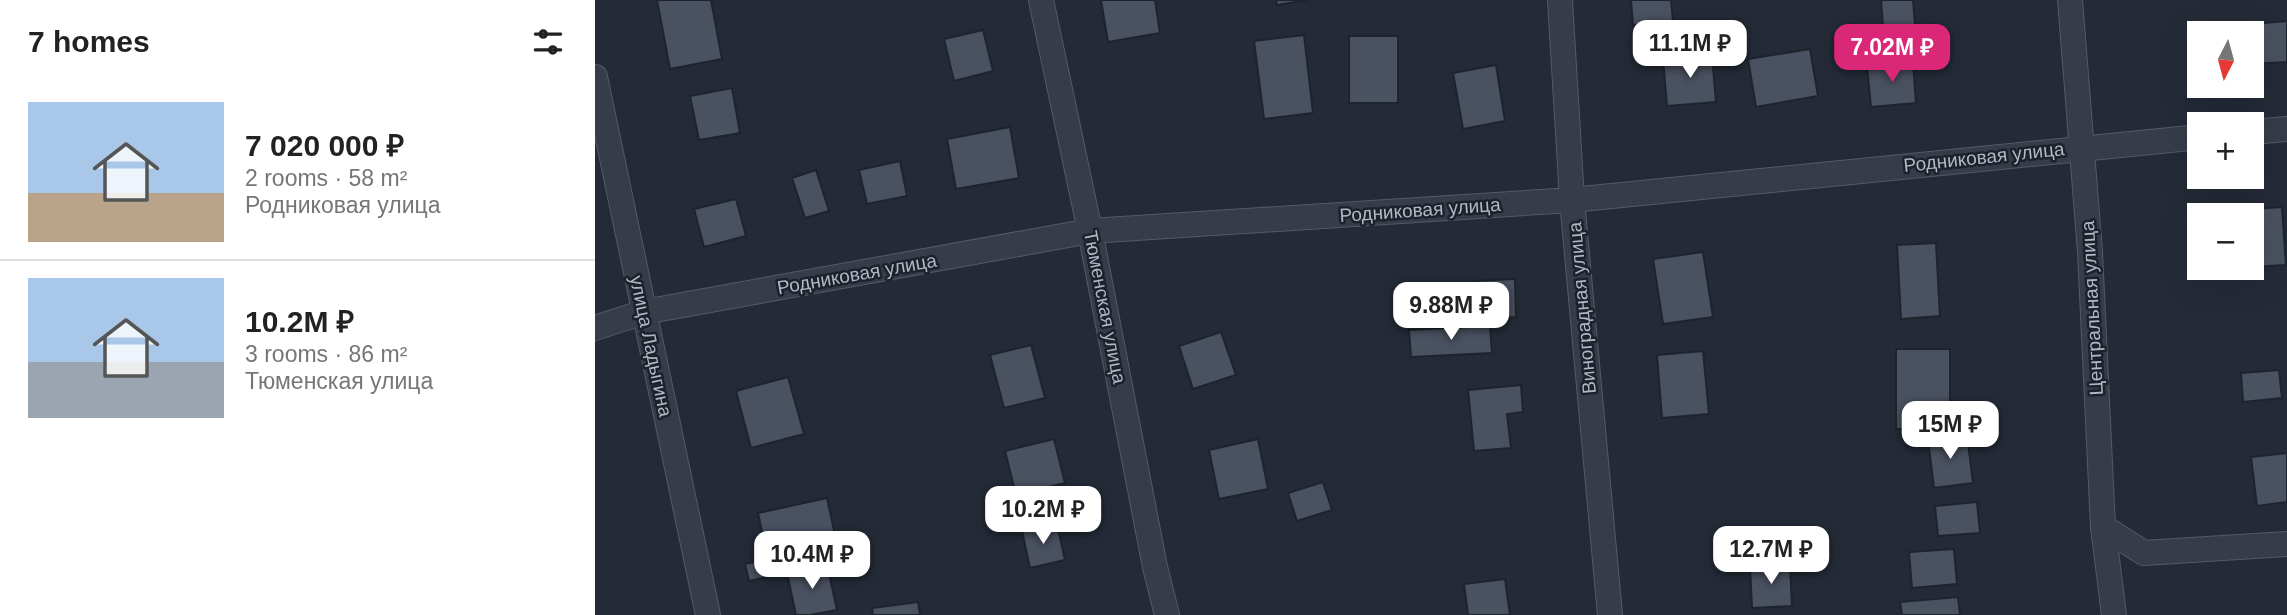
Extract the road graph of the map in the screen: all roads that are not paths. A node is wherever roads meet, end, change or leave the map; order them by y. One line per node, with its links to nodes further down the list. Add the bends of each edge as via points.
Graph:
1 (1041, 0): 10 (street, Тюменская улица)
2 (1560, 0): 9 (street, Виноградная улица)
3 (2070, 0): 8 (street, Центральная улица)
4 (595, 77): 11 (street, улица Ладыгина)
5 (2287, 129): 6 (street)
6 (2264, 131)
7 (2187, 138): 8 (street, Родниковая улица)
8 (2080, 147): 9 (street, Родниковая улица); 13 (street, Центральная улица)
9 (1573, 200): 10 (street, Родниковая улица); 17 (street, Виноградная улица)
10 (1090, 231): 11 (street, Родниковая улица); 16 (street, Тюменская улица)
11 (644, 312): 12 (street, Родниковая улица); 15 (street, улица Ладыгина)
12 (595, 328)
13 (2103, 527): 14 (street, via 2144,553); 18 (street, Центральная улица)
14 (2287, 544)
15 (708, 615)
16 (1167, 615)
17 (1610, 615)
18 (2114, 615)

